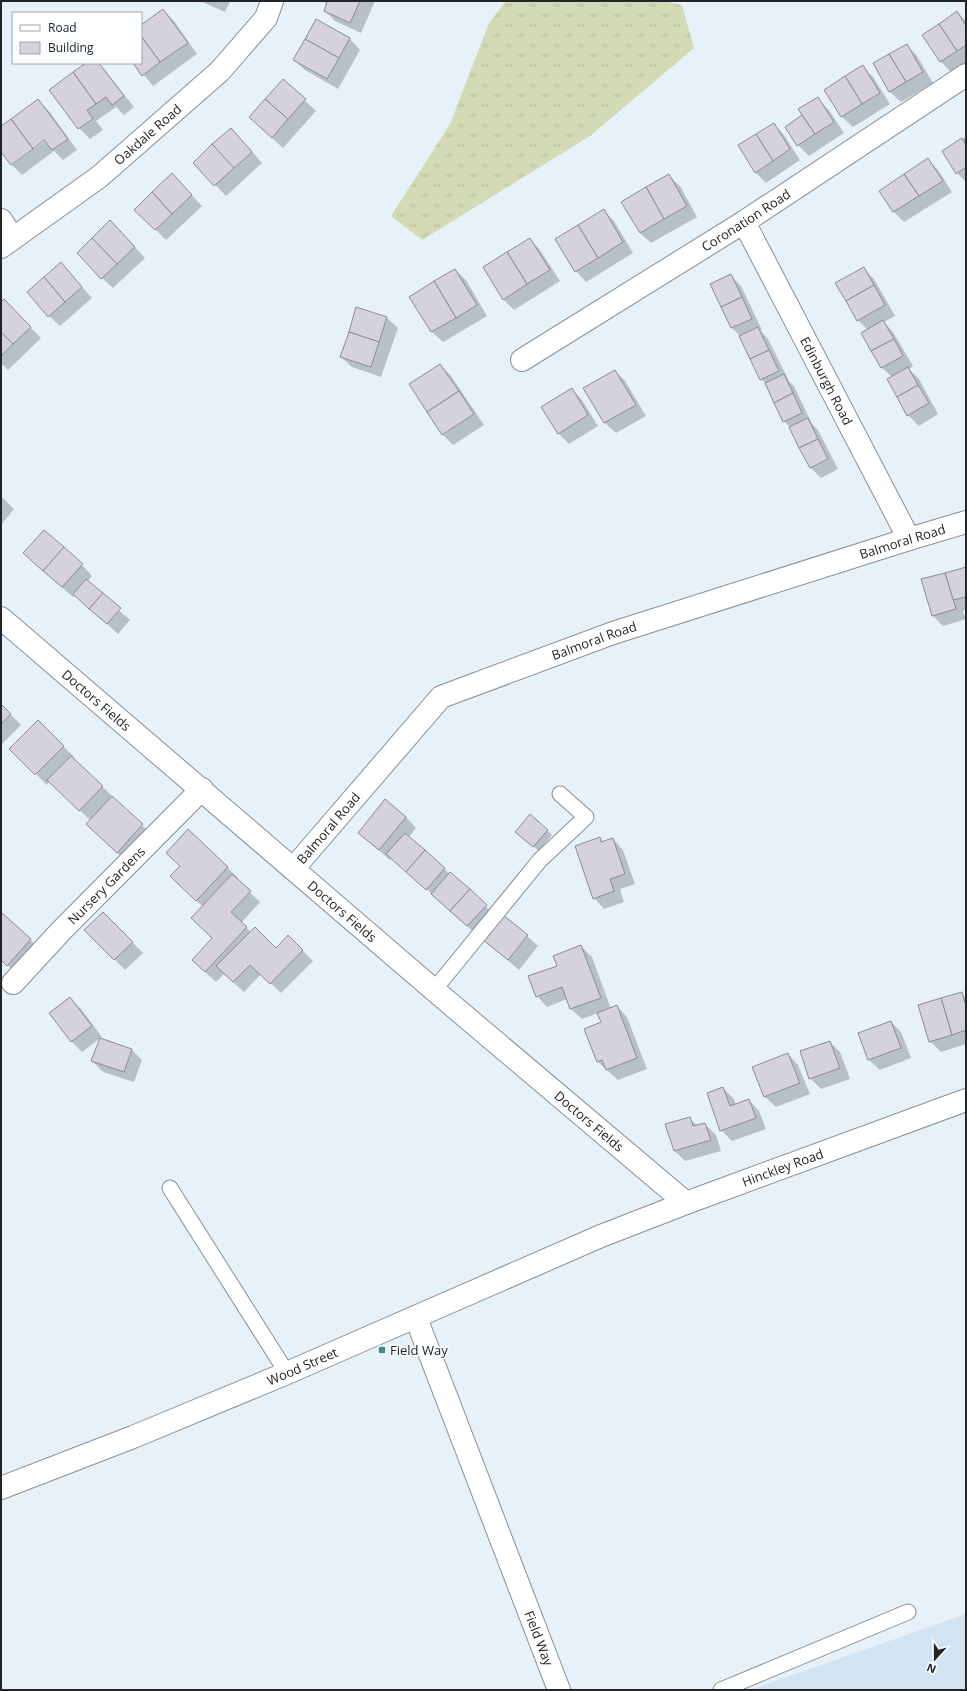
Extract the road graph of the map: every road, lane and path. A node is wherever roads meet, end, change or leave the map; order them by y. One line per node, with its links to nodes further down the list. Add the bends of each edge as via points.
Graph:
1 (272, 1): 5 (street, Oakdale Road, via 266,18 220,71 99,177)
2 (966, 75): 4 (street, Coronation Road)
3 (1, 220): 5 (street)
4 (744, 222): 6 (street, Coronation Road); 8 (street, Edinburgh Road)
5 (7, 242)
6 (522, 360)
7 (966, 522): 8 (street, Balmoral Road)
8 (909, 539): 12 (street, Balmoral Road, via 612,633 441,697)
9 (1, 618): 10 (street, Doctors Fields)
10 (202, 789): 12 (street, Doctors Fields); 13 (street, Nursery Gardens)
11 (560, 794): 14 (lane, via 586,817 540,860)
12 (294, 869): 14 (street, Doctors Fields)
13 (13, 983)
14 (434, 990): 17 (street, Doctors Fields)
15 (966, 1100): 17 (street, Hinckley Road)
16 (170, 1188): 20 (lane)
17 (686, 1203): 18 (street, Hinckley Road)
18 (601, 1236): 19 (street, Wood Street)
19 (416, 1318): 20 (street, Wood Street); 23 (street, Field Way)
20 (287, 1373): 21 (street, Wood Street)
21 (1, 1488)
22 (908, 1612): 24 (lane)
23 (559, 1690)
24 (721, 1690)

